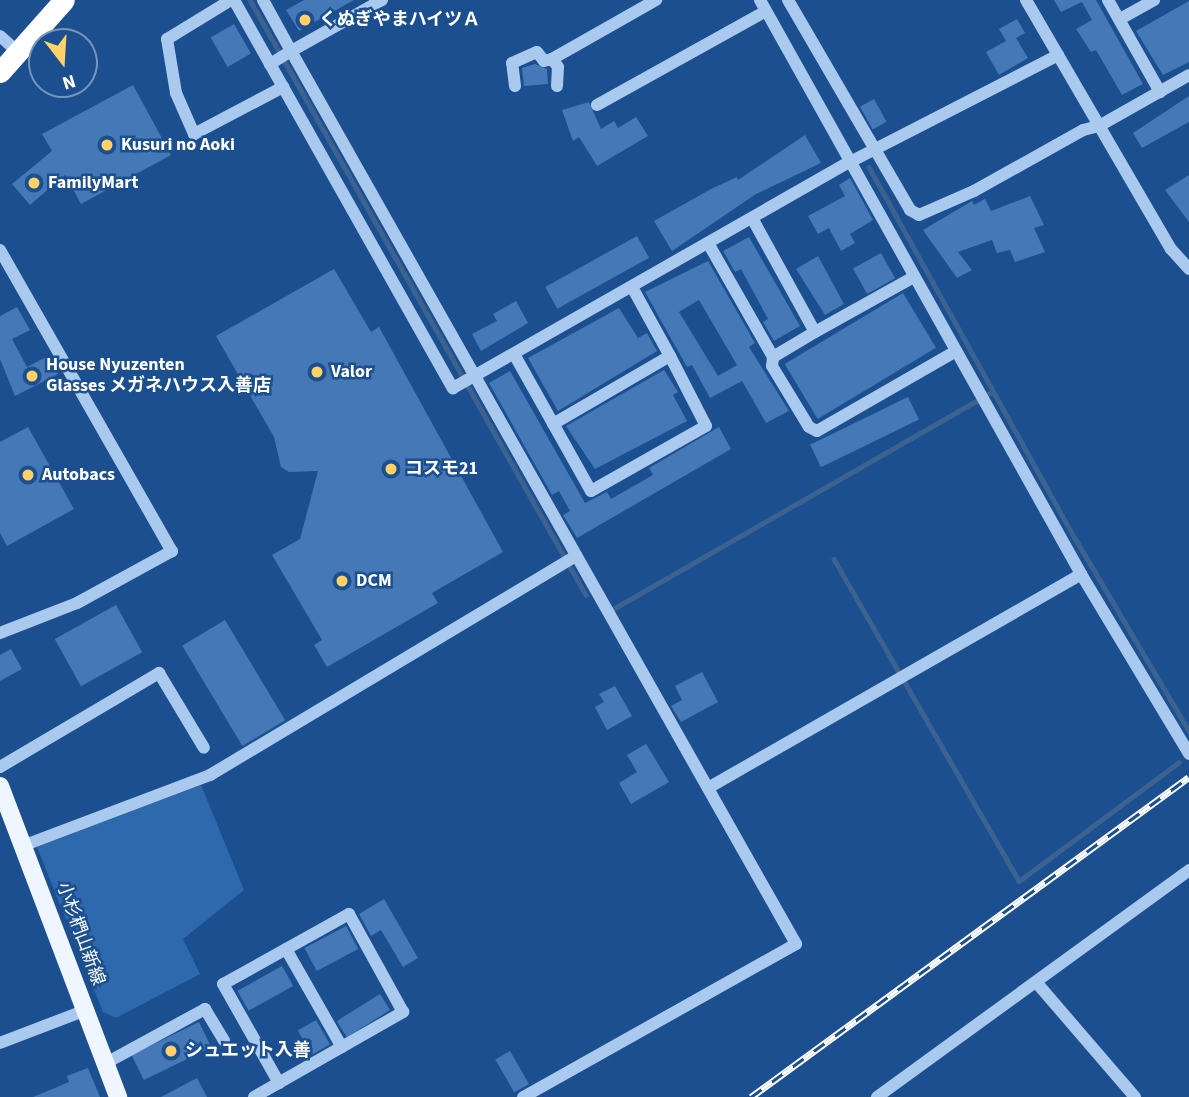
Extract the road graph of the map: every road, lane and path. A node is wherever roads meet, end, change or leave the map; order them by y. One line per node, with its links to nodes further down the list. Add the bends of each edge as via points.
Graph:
1 (64, 0): 14 (highway)
2 (233, 0): 17 (street); 22 (street, via 167,39 176,93 194,134)
3 (264, 0): 13 (street)
4 (382, 0): 13 (street)
5 (656, 0): 16 (street)
6 (788, 0): 26 (street)
7 (1026, 0): 15 (street)
8 (1108, 0): 11 (street)
9 (1154, 0): 11 (street)
10 (763, 6): 24 (street); 27 (street)
11 (1119, 19): 23 (street)
12 (0, 36): 14 (street)
13 (291, 51): 17 (street); 39 (street)
14 (18, 52): 18 (highway)
15 (1058, 55): 25 (street); 26 (street)
16 (552, 59): 20 (street, via 544,61 537,52 512,63); 21 (street, via 558,67)
17 (270, 64): 22 (street)
18 (0, 72)
19 (1189, 75): 23 (street)
20 (515, 86)
21 (557, 86)
22 (283, 87): 39 (street, via 453,388)
23 (1160, 92): 25 (street)
24 (597, 105)
25 (1099, 126): 26 (street, via 1083,130 974,191 919,215 910,210); 31 (street, via 1171,249)
26 (875, 150): 27 (street)
27 (850, 162): 28 (street); 32 (street)
28 (752, 218): 29 (street); 34 (street)
29 (708, 243): 33 (street); 38 (street)
30 (0, 250): 43 (street, via 173,551 77,603)
31 (1189, 269)
32 (914, 276): 34 (street); 35 (street)
33 (632, 288): 36 (street); 37 (street)
34 (815, 332): 38 (street)
35 (956, 351): 38 (street, via 817,431 803,417 772,366); 42 (street)
36 (514, 354): 39 (street); 40 (street)
37 (670, 356): 40 (street); 40 (street, via 706,426 591,491)
38 (773, 357)
39 (475, 376): 41 (street)
40 (553, 424)
41 (576, 556): 48 (street); 49 (street, via 210,775)
42 (1081, 575): 45 (street); 48 (street)
43 (0, 633)
44 (204, 748): 46 (street, via 159,673)
45 (1189, 754)
46 (0, 767)
47 (0, 786): 49 (main road, 小杉椚山新線)
48 (708, 788): 61 (street, via 796,944)
49 (25, 845): 53 (main road, 小杉椚山新線)
50 (1189, 870): 52 (street)
51 (286, 949): 56 (street); 56 (street, via 349,914 403,1012); 58 (street, via 223,984)
52 (1036, 982): 62 (street); 63 (street)
53 (86, 1010): 55 (street); 57 (main road, 小杉椚山新線)
54 (224, 1041): 57 (street, via 205,1009)
55 (0, 1043)
56 (342, 1047): 58 (street)
57 (106, 1063): 59 (main road, 小杉椚山新線)
58 (279, 1083): 60 (street)
59 (118, 1097)
60 (254, 1097)
61 (523, 1097)
62 (877, 1097)
63 (1135, 1097)

